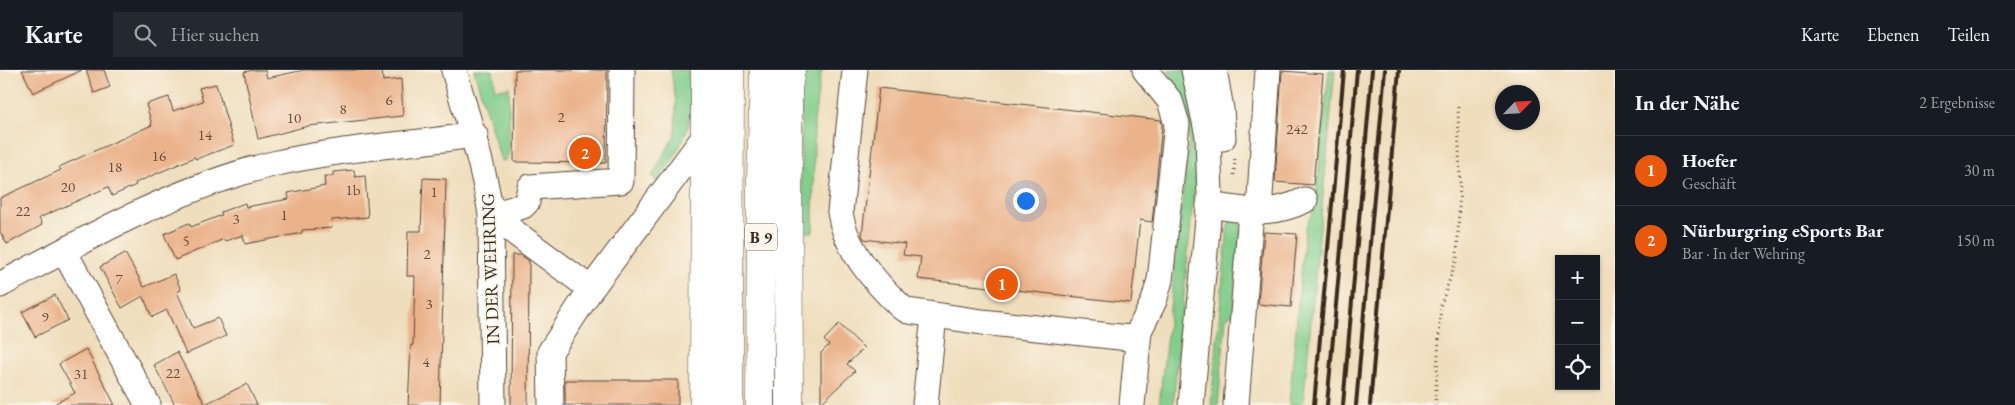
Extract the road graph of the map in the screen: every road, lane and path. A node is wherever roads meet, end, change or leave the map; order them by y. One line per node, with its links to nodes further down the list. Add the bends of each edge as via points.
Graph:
1 (454, 70): 13 (street, IN DER WEHRING)
2 (622, 70): 18 (street, via 621,181 530,186 523,206)
3 (705, 70): 14 (highway)
4 (730, 70): 28 (highway, B 9)
5 (764, 70): 29 (highway, B 9)
6 (791, 70): 30 (highway, via 788,89)
7 (854, 70): 22 (street, via 841,221 856,253 894,300 908,311)
8 (1145, 70): 23 (street, via 1170,101 1177,124 1158,286)
9 (1194, 70): 16 (street, via 1208,136)
10 (1214, 70): 16 (street, via 1223,130 1218,174)
11 (1268, 70): 17 (street)
12 (1458, 108): 35 (path, via 1460,184 1457,258 1441,305)
13 (475, 135): 18 (street, IN DER WEHRING); 19 (street, via 334,152 241,173 114,224)
14 (705, 136): 21 (street); 27 (highway)
15 (1305, 200): 17 (street, via 1286,210)
16 (1210, 201): 17 (street); 33 (street)
17 (1255, 211): 34 (street)
18 (491, 215): 21 (street); 25 (street, IN DER WEHRING)
19 (64, 250): 20 (street); 24 (street)
20 (0, 285)
21 (591, 289): 26 (street, via 550,352)
22 (934, 315): 23 (street); 31 (street)
23 (1138, 339): 32 (street)
24 (148, 405)
25 (493, 405)
26 (551, 405)
27 (704, 405)
28 (729, 405)
29 (760, 405)
30 (789, 405)
31 (925, 405)
32 (1132, 405)
33 (1191, 405)
34 (1236, 405)
35 (1435, 405)

